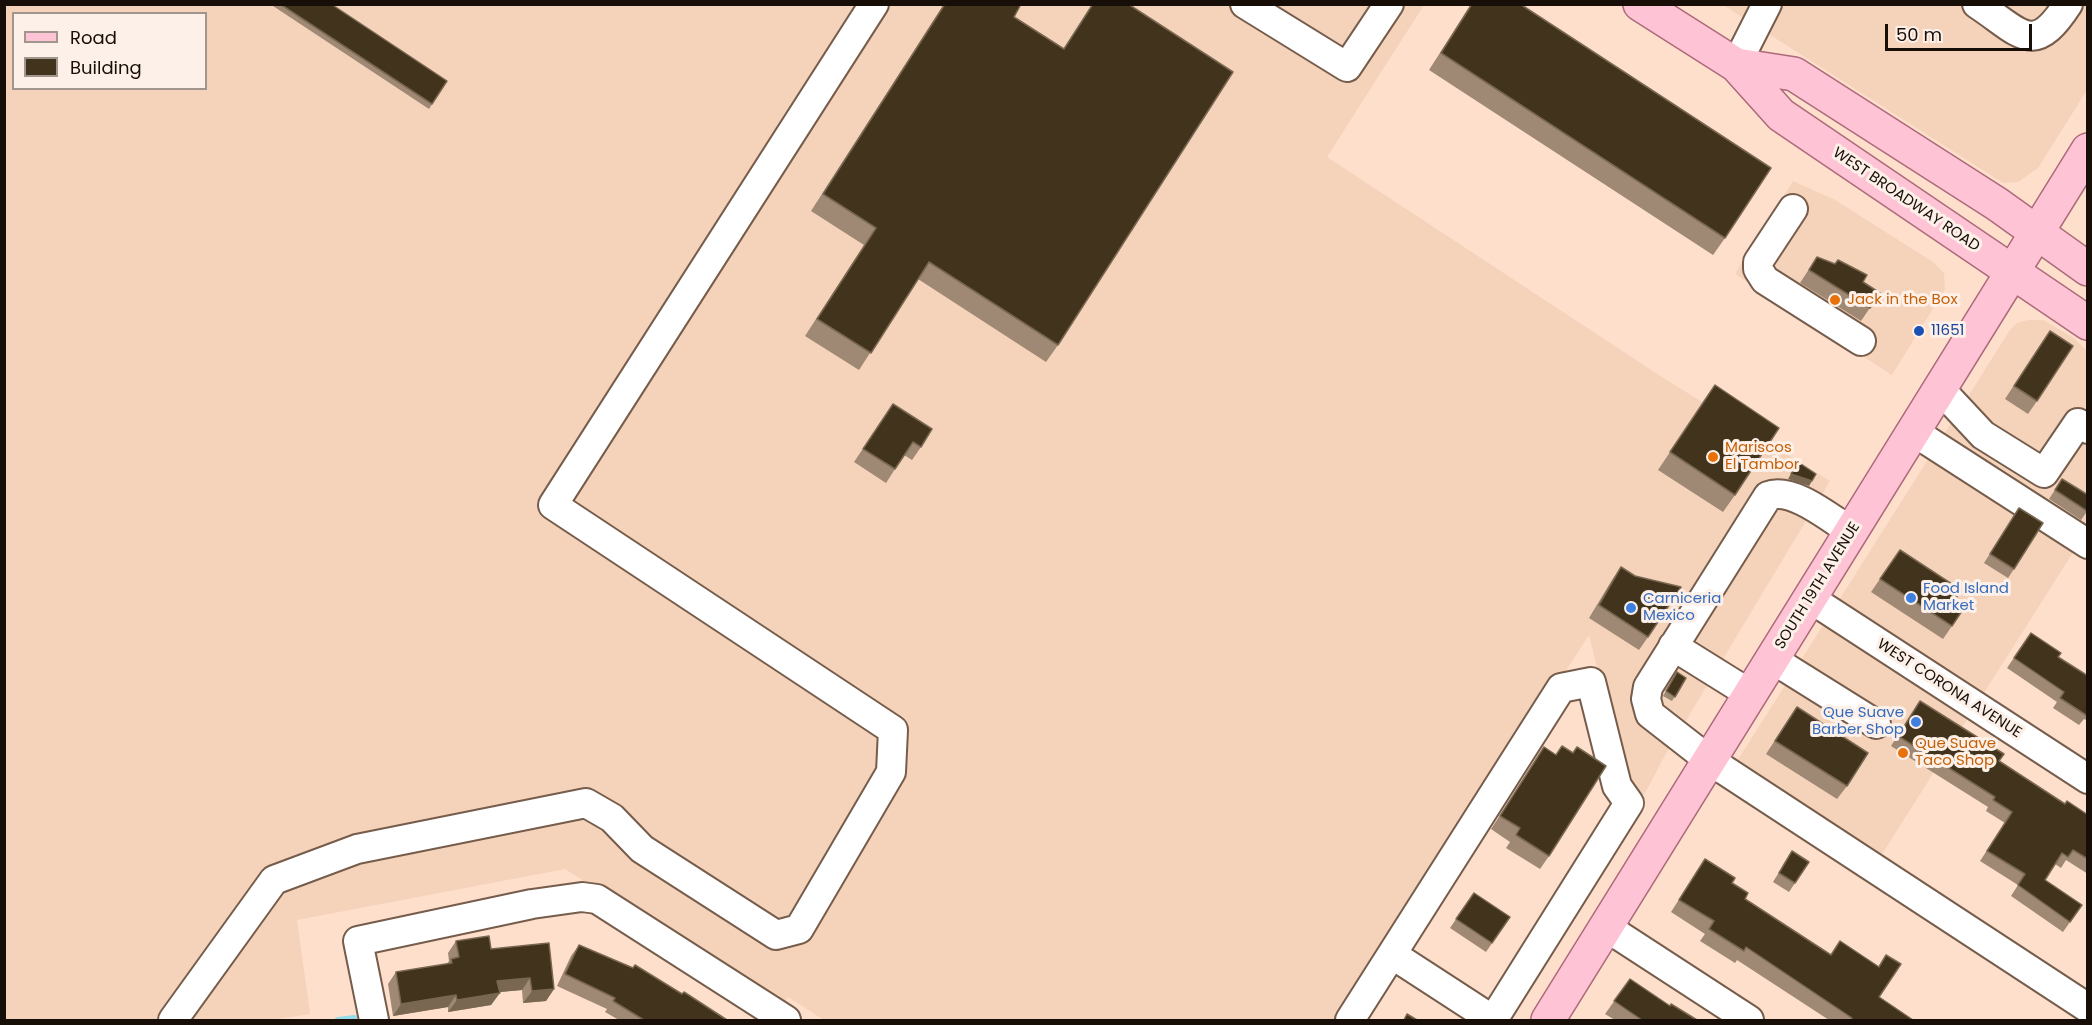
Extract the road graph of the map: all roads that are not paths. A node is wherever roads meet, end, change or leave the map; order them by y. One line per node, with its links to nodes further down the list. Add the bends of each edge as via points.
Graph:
1 (874, 4): 31 (street, via 553,505 892,729 891,772 799,929 776,935 642,849 612,818 586,803 357,849 274,880)
2 (1245, 4): 3 (street, via 1347,67)
3 (1389, 4)
4 (1640, 4): 8 (main road, WEST BROADWAY ROAD)
5 (1767, 4): 8 (street)
6 (1977, 4): 7 (street, via 2025,35 2038,37 2047,32)
7 (2068, 4)
8 (1736, 64): 11 (main road, WEST BROADWAY ROAD, via 1794,74); 13 (main road, WEST BROADWAY ROAD, via 1780,116)
9 (2088, 150): 11 (main road, SOUTH 19TH AVENUE)
10 (1793, 209): 15 (street, via 1758,262 1758,269 1765,280)
11 (2036, 232): 12 (main road, WEST BROADWAY ROAD); 13 (main road, SOUTH 19TH AVENUE)
12 (2088, 269)
13 (2011, 272): 14 (main road, WEST BROADWAY ROAD); 16 (main road, SOUTH 19TH AVENUE)
14 (2088, 323)
15 (1861, 341)
16 (1940, 389): 17 (street, via 1983,435 2044,473 2078,423); 18 (main road, SOUTH 19TH AVENUE)
17 (2088, 429)
18 (1914, 432): 19 (main road, SOUTH 19TH AVENUE); 20 (street)
19 (1852, 532): 21 (main road, SOUTH 19TH AVENUE); 22 (street, via 1790,494 1777,492 1767,496)
20 (2088, 544)
21 (1810, 599): 23 (main road, SOUTH 19TH AVENUE); 27 (street, WEST CORONA AVENUE)
22 (1673, 646): 24 (street); 26 (street, via 1648,687 1650,714)
23 (1772, 659): 24 (main road, SOUTH 19TH AVENUE); 25 (street)
24 (1750, 694): 26 (main road, SOUTH 19TH AVENUE)
25 (1876, 724)
26 (1709, 760): 28 (main road, SOUTH 19TH AVENUE); 30 (street)
27 (2088, 779)
28 (1606, 927): 36 (main road, SOUTH 19TH AVENUE); 37 (street)
29 (1393, 955): 34 (street); 35 (street); 35 (street, via 1561,688 1591,682 1617,786 1629,802)
30 (2088, 1008)
31 (173, 1020)
32 (374, 1020): 33 (street, via 358,941 582,897 597,899)
33 (786, 1020)
34 (1350, 1020)
35 (1493, 1020)
36 (1548, 1020)
37 (1749, 1020)

